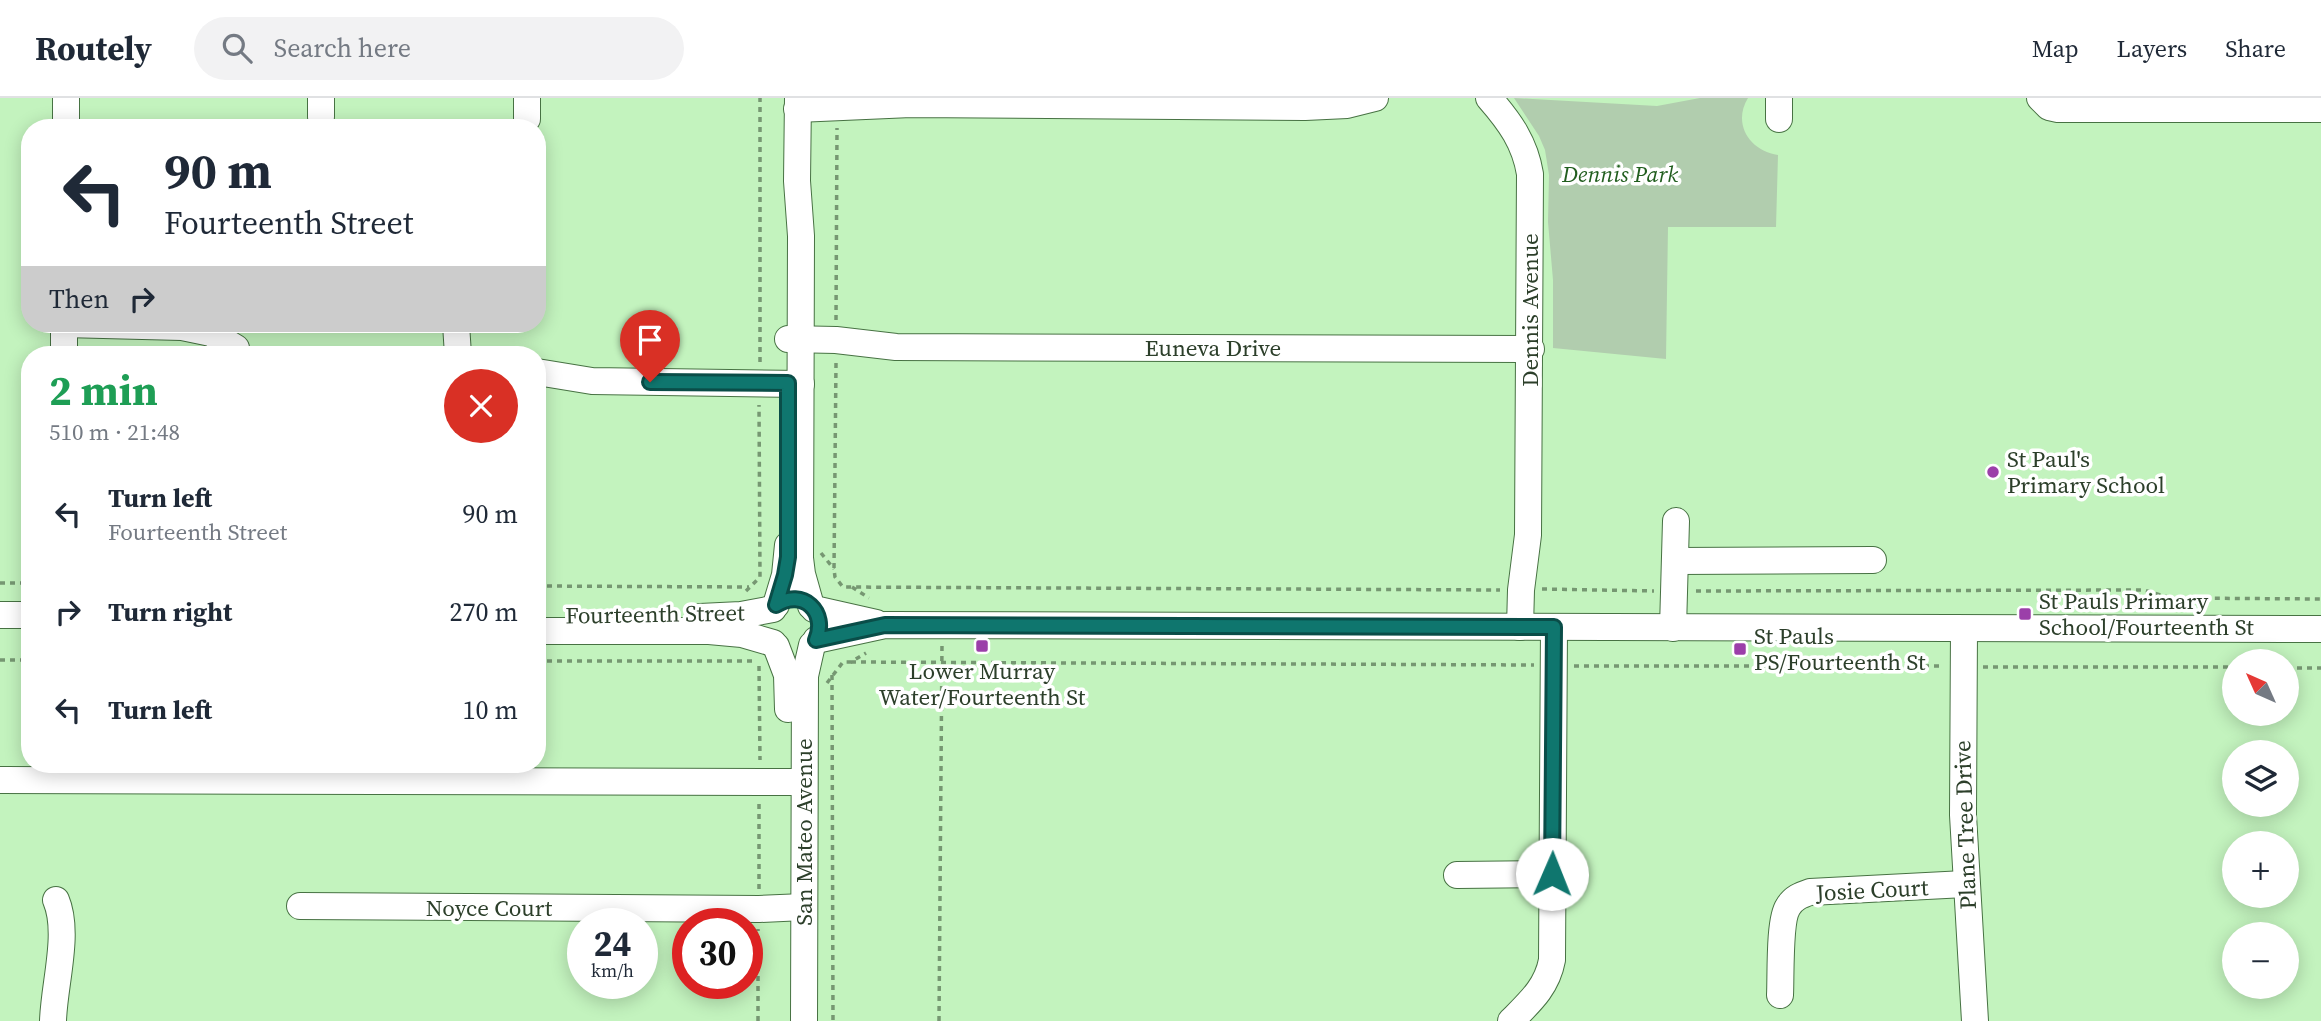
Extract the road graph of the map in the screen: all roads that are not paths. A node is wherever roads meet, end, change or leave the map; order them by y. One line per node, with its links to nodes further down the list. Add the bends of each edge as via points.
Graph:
1 (66, 98): 10 (street)
2 (1375, 98): 7 (street, via 1346,105)
3 (1489, 98): 14 (street, Dennis Avenue, via 1514,128 1527,156)
4 (2040, 98): 8 (street, via 2058,108)
5 (1063, 101): 6 (street); 7 (street)
6 (805, 102): 13 (street, via 789,223)
7 (1305, 102)
8 (2271, 103): 9 (street)
9 (2321, 109)
10 (66, 119)
11 (211, 333): 12 (street)
12 (233, 346)
13 (794, 347): 14 (street, Euneva Drive, via 836,340 897,347); 16 (street)
14 (1531, 349): 26 (street, Dennis Avenue, via 1528,590)
15 (546, 374): 16 (street, via 602,382)
16 (794, 384): 20 (street, via 788,557); 21 (street, via 800,558)
17 (1676, 521): 19 (street)
18 (1873, 560): 19 (street)
19 (1676, 561): 27 (street)
20 (774, 607): 21 (street, via 798,599); 24 (street, Fourteenth Street, via 710,617); 34 (street, via 767,630)
21 (813, 607): 25 (street); 33 (street, via 820,624)
22 (0, 615): 23 (street)
23 (21, 615)
24 (546, 617)
25 (885, 625): 26 (street); 33 (street)
26 (1537, 627): 27 (street); 38 (street, Dennis Avenue, via 1554,666)
27 (1674, 628): 30 (street)
28 (0, 629): 29 (street)
29 (21, 629)
30 (1964, 629): 31 (street); 40 (street, Plane Tree Drive)
31 (2321, 629)
32 (546, 631): 34 (street, Fourteenth Street, via 709,631)
33 (814, 642): 34 (street, via 790,652); 37 (street, San Mateo Avenue, via 805,676)
34 (775, 645): 37 (street, San Mateo Avenue, via 787,675)
35 (210, 773): 36 (street); 37 (street)
36 (0, 780)
37 (797, 782): 43 (street, San Mateo Avenue)
38 (1552, 874): 39 (street); 48 (street, Dennis Avenue, via 1550,971 1538,994)
39 (1457, 875)
40 (1965, 884): 44 (street, Josie Court, via 1801,895 1784,914); 49 (street, Plane Tree Drive)
41 (56, 900): 45 (street, via 62,929)
42 (300, 906): 43 (street, Noyce Court)
43 (796, 907): 46 (street, San Mateo Avenue); 47 (street, San Mateo Avenue)
44 (1780, 995)
45 (53, 1021)
46 (788, 1021)
47 (804, 1021)
48 (1511, 1021)
49 (1975, 1021)

